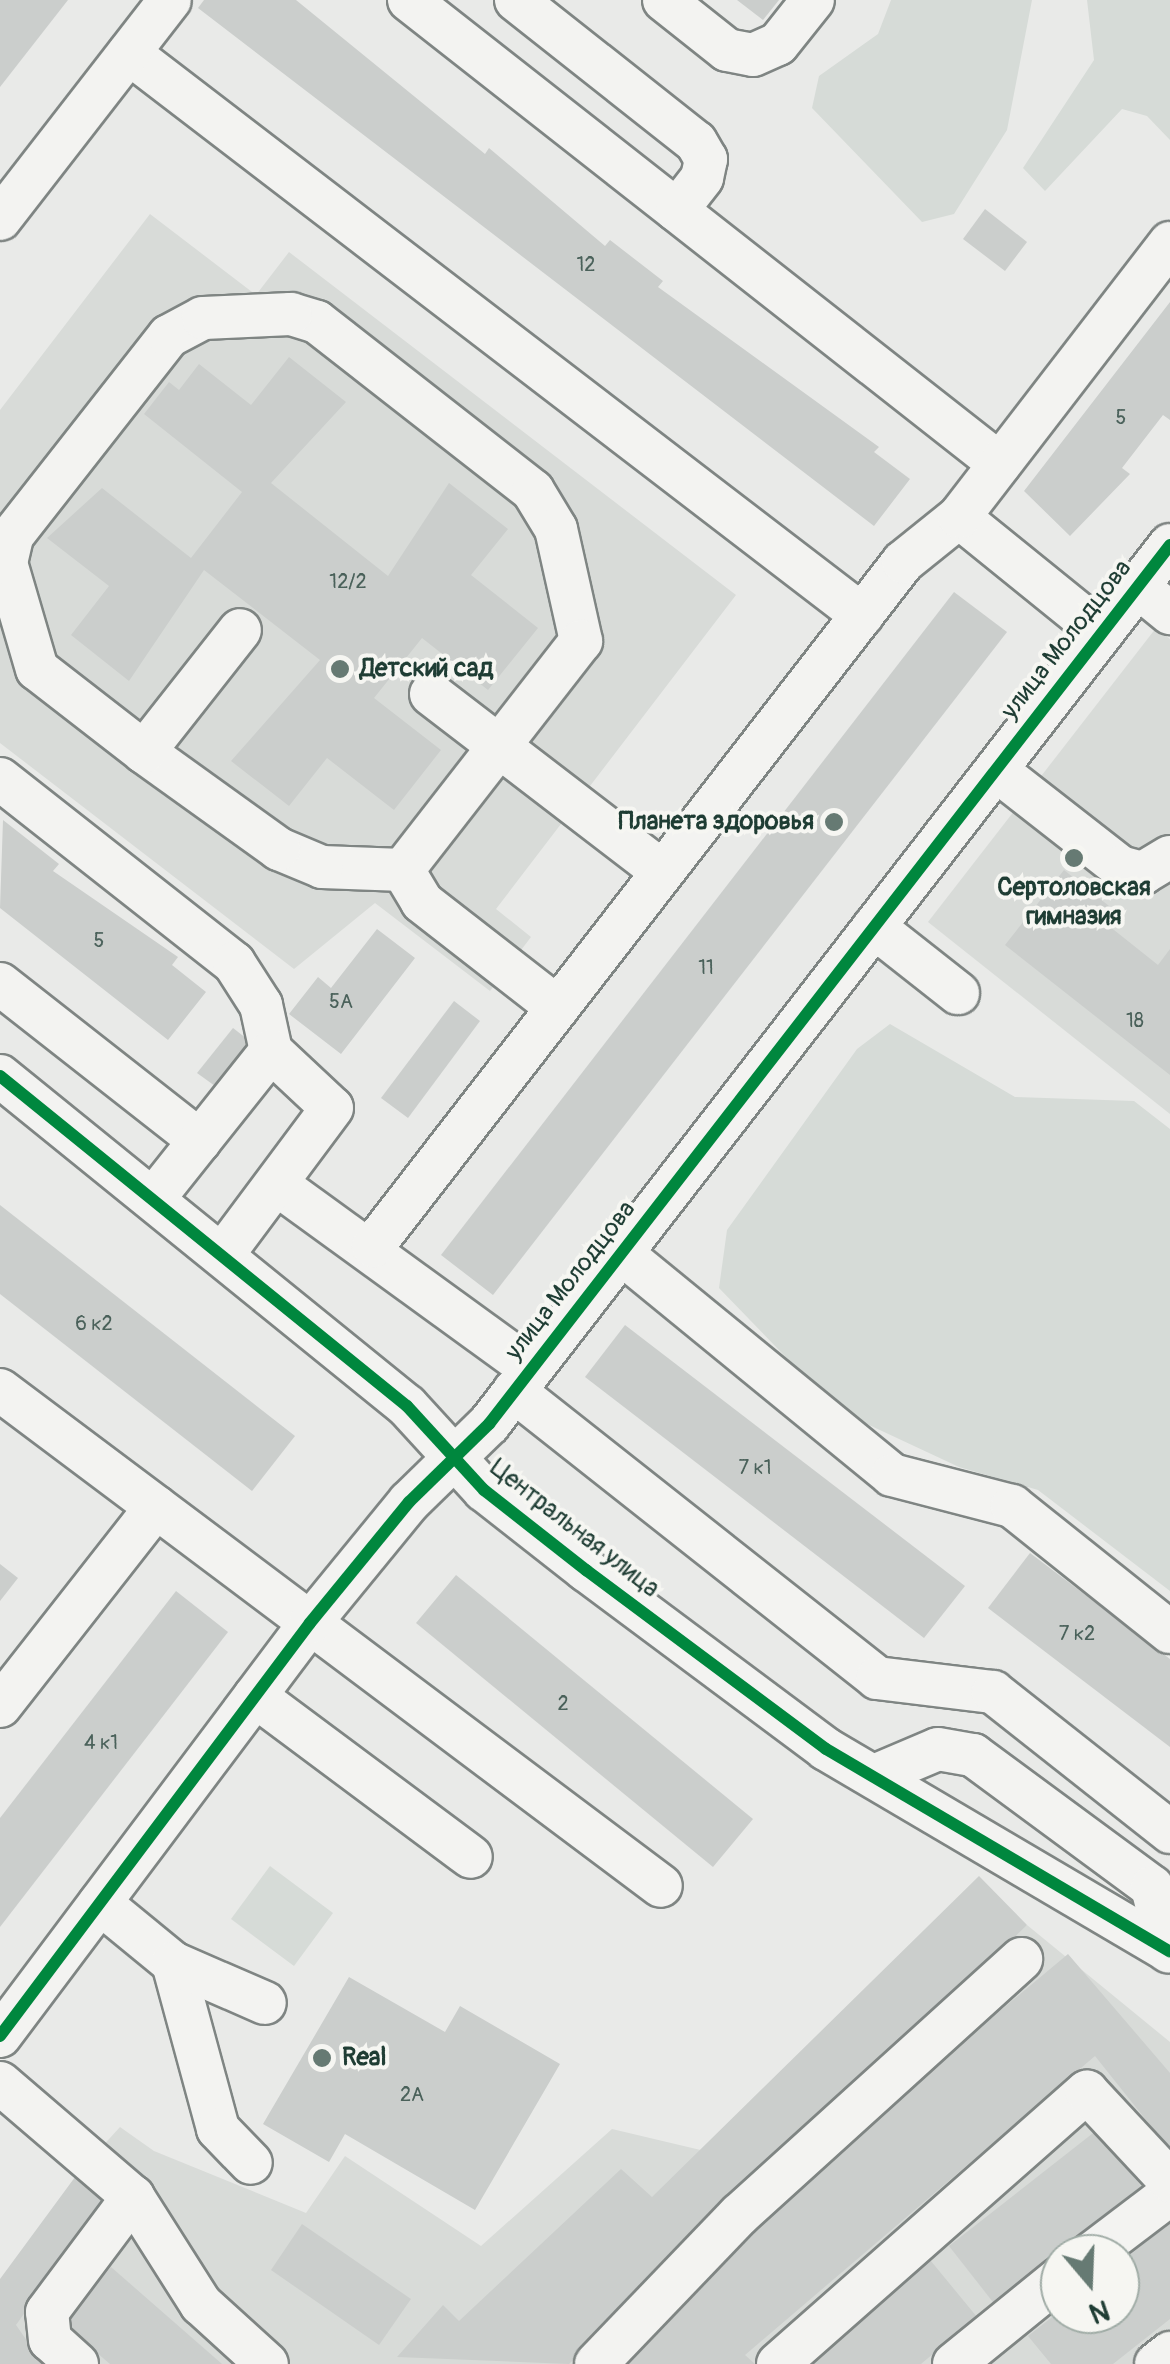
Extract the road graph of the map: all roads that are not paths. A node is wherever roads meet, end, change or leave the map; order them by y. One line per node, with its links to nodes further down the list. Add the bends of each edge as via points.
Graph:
1 (170, 0): 6 (street)
2 (409, 0): 7 (street)
3 (516, 0): 7 (street, via 696,142 706,159 702,178)
4 (664, 0): 5 (street, via 727,50 753,55 778,44)
5 (812, 0)
6 (129, 52): 8 (street); 15 (street)
7 (677, 210): 10 (street)
8 (0, 219)
9 (1170, 243): 10 (street)
10 (1000, 464): 11 (street)
11 (959, 517): 15 (street, via 903,562); 17 (street)
12 (1170, 544): 13 (street, улица Молодцова)
13 (1137, 586): 14 (street); 17 (street, улица Молодцова)
14 (1170, 613)
15 (862, 615): 25 (street)
16 (240, 630): 20 (street)
17 (1102, 633): 21 (street, улица Молодцова)
18 (432, 694): 19 (street)
19 (499, 746): 20 (street, via 581,641 556,529 534,491 317,322 290,314 204,318 169,336 12,536 6,563 38,669); 24 (street); 25 (street)
20 (144, 752): 24 (street, via 279,848 322,867)
21 (996, 770): 23 (street, via 1120,868 1143,873); 26 (street, улица Молодцова)
22 (0, 779): 30 (street, via 234,963 261,1005)
23 (1170, 857)
24 (403, 870): 29 (street, via 422,902)
25 (662, 872): 29 (street)
26 (874, 927): 28 (street); 36 (street, улица Молодцова)
27 (0, 984): 32 (street)
28 (958, 994)
29 (558, 1008): 35 (street)
30 (272, 1051): 32 (street); 33 (street, via 332,1108)
31 (0, 1076): 34 (street, Центральная улица)
32 (200, 1141): 34 (street)
33 (278, 1185): 35 (street, via 345,1236); 37 (street)
34 (154, 1198): 37 (street, Центральная улица)
35 (373, 1246): 38 (street)
36 (621, 1253): 38 (street, улица Молодцова); 43 (street, via 892,1475 1012,1506)
37 (224, 1254): 40 (street, Центральная улица, via 407,1406)
38 (523, 1380): 40 (street, улица Молодцова); 47 (street, via 877,1678 992,1692)
39 (0, 1390): 41 (street)
40 (452, 1456): 42 (street, улица Молодцова); 46 (street, Центральная улица, via 586,1570)
41 (156, 1508): 42 (street); 45 (street)
42 (310, 1623): 44 (street, улица Молодцова); 49 (street)
43 (1170, 1632)
44 (256, 1696): 48 (street); 50 (street, улица Молодцова)
45 (0, 1706)
46 (874, 1776): 51 (street, Центральная улица); 51 (street, via 938,1750 973,1755 1152,1886)
47 (1170, 1832)
48 (471, 1857)
49 (661, 1886)
50 (100, 1903): 53 (street); 55 (street, улица Молодцова)
51 (1169, 1951)
52 (1022, 1959): 66 (street, via 739,2215)
53 (173, 1962): 54 (street); 57 (street, via 218,2129)
54 (265, 2003)
55 (0, 2036)
56 (0, 2082): 60 (street)
57 (251, 2162)
58 (1170, 2181): 67 (street, via 1087,2092)
59 (1170, 2194): 61 (street)
60 (133, 2197): 64 (street, via 47,2312 50,2340); 65 (street, via 201,2304)
61 (1117, 2234)
62 (1040, 2294): 68 (street)
63 (1170, 2352): 69 (street)
64 (77, 2364)
65 (267, 2364)
66 (596, 2364)
67 (778, 2364)
68 (954, 2364)
69 (1156, 2364)

